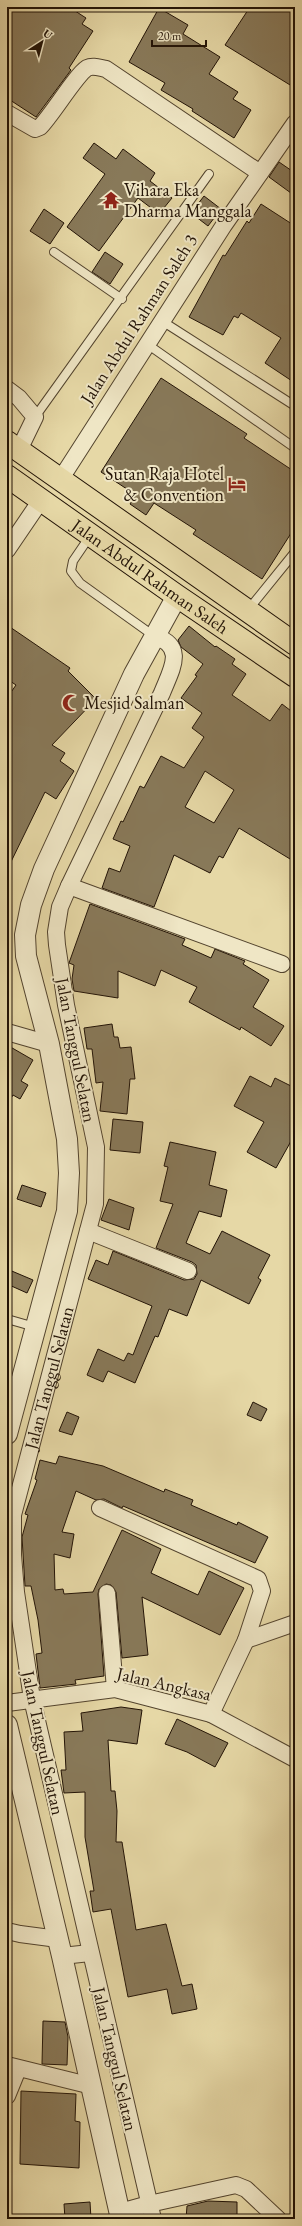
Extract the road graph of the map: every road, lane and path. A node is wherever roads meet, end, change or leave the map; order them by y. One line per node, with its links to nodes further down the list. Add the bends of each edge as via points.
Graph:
1 (7, 113): 3 (street, via 35,128 40,128 87,68 95,66 106,69)
2 (295, 123): 3 (street, Jalan Abdul Rahman Saleh 3)
3 (260, 173): 7 (street, Jalan Abdul Rahman Saleh 3)
4 (209, 174): 6 (lane)
5 (54, 252): 6 (lane)
6 (122, 299): 11 (lane)
7 (162, 321): 8 (street, Jalan Abdul Rahman Saleh 3); 10 (lane)
8 (147, 344): 13 (lane); 15 (street, Jalan Abdul Rahman Saleh 3)
9 (7, 389): 11 (street)
10 (295, 406)
11 (36, 417): 12 (street)
12 (13, 446): 15 (highway, Jalan Abdul Rahman Saleh)
13 (295, 448)
14 (7, 476): 16 (highway, Jalan Abdul Rahman Saleh)
15 (60, 480): 21 (highway, Jalan Abdul Rahman Saleh)
16 (40, 500): 17 (highway, Jalan Abdul Rahman Saleh); 18 (street)
17 (91, 535): 20 (highway, Jalan Abdul Rahman Saleh); 22 (lane, via 73,561 71,572 80,583)
18 (7, 550)
19 (295, 552): 21 (lane)
20 (177, 596): 22 (street, Jalan Tanggul Selatan); 24 (highway, Jalan Abdul Rahman Saleh)
21 (247, 611): 23 (highway, Jalan Abdul Rahman Saleh)
22 (154, 636): 25 (street, Jalan Tanggul Selatan, via 166,640 174,652 174,664); 28 (street, Jalan Tanggul Selatan, via 44,869 31,905 25,936 26,956)
23 (295, 644)
24 (295, 676)
25 (68, 886): 26 (street); 29 (street, Jalan Tanggul Selatan, via 60,907 56,932 66,1005 96,1147 95,1204)
26 (282, 964)
27 (7, 1032): 28 (street)
28 (49, 1044): 32 (street, Jalan Tanggul Selatan, via 67,1139 69,1173 67,1211)
29 (88, 1231): 30 (street); 34 (street, Jalan Tanggul Selatan)
30 (188, 1271)
31 (7, 1319): 32 (lane)
32 (36, 1328): 33 (street, Jalan Tanggul Selatan)
33 (7, 1434)
34 (13, 1486): 40 (street, Jalan Tanggul Selatan, via 13,1555)
35 (100, 1508): 38 (street, via 258,1580 262,1591)
36 (107, 1593): 39 (street)
37 (295, 1623): 38 (street)
38 (246, 1640): 41 (street)
39 (115, 1689): 40 (street, Jalan Angkasa); 41 (street, Jalan Angkasa)
40 (20, 1701): 46 (street, Jalan Tanggul Selatan)
41 (211, 1714): 43 (street, Jalan Angkasa)
42 (7, 1724): 45 (street, Jalan Tanggul Selatan)
43 (295, 1759)
44 (7, 1930): 45 (street)
45 (60, 1948): 46 (street); 48 (street, Jalan Tanggul Selatan)
46 (90, 1953): 50 (street, Jalan Tanggul Selatan)
47 (13, 2067): 48 (street); 49 (street)
48 (92, 2086): 51 (street, Jalan Tanggul Selatan)
49 (7, 2096)
50 (151, 2211): 51 (street); 52 (street, via 236,2185 246,2189)
51 (120, 2216)
52 (278, 2219)

